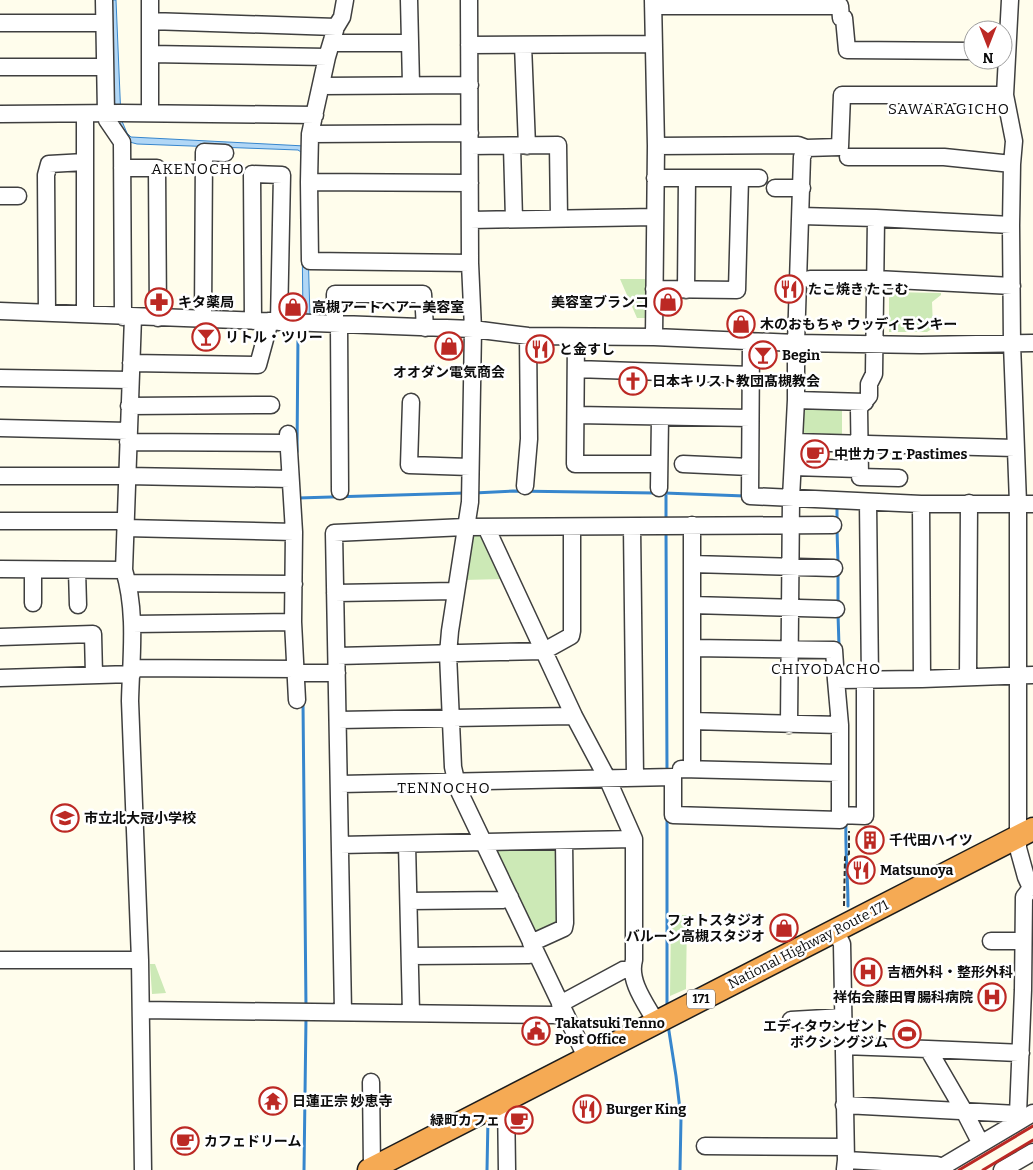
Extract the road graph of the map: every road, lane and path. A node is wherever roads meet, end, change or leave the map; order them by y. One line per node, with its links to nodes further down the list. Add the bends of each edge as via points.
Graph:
1 (104, 0): 10 (street)
2 (150, 0): 9 (street)
3 (345, 0): 12 (street, via 342,17)
4 (409, 0): 13 (street)
5 (469, 0): 15 (street)
6 (1010, 0): 8 (street)
7 (653, 3): 14 (street); 18 (street, via 840,6 847,50)
8 (1008, 20)
9 (150, 21): 12 (street); 19 (street)
10 (104, 22): 11 (street); 21 (street)
11 (0, 23)
12 (336, 27): 17 (street)
13 (410, 43): 17 (street); 23 (street)
14 (654, 44): 16 (street); 35 (street)
15 (469, 45): 16 (street); 24 (street)
16 (523, 45): 34 (street)
17 (330, 50): 19 (street); 25 (street)
18 (963, 51)
19 (150, 54): 28 (street)
20 (0, 67): 21 (street)
21 (105, 67): 27 (street)
22 (1005, 70): 26 (street)
23 (411, 84): 24 (street); 25 (street)
24 (470, 85): 33 (street)
25 (321, 86): 31 (street)
26 (1005, 95): 36 (street, via 842,95 840,147); 40 (street, via 1014,141)
27 (113, 113): 28 (street); 30 (street); 41 (street, via 108,120 122,142)
28 (150, 113): 31 (street)
29 (0, 114): 30 (street)
30 (85, 114): 39 (street)
31 (315, 115): 32 (street)
32 (310, 134): 33 (street); 46 (street)
33 (470, 139): 34 (street); 47 (street)
34 (520, 146): 54 (street, via 558,145); 56 (street)
35 (656, 146): 36 (street, via 798,145); 42 (street)
36 (806, 148): 49 (street, via 802,157)
37 (226, 153): 70 (street, via 204,152)
38 (848, 157): 40 (street, via 944,158)
39 (85, 162): 66 (street, via 49,164 46,175); 67 (street)
40 (1012, 164): 58 (street)
41 (122, 168): 68 (street); 69 (street, via 157,168)
42 (655, 178): 43 (street); 53 (street)
43 (687, 178): 44 (street); 64 (street)
44 (740, 178): 45 (street); 64 (street, via 737,290)
45 (759, 178)
46 (309, 182): 47 (street); 59 (street, via 310,260)
47 (470, 183): 57 (street)
48 (775, 188): 49 (street)
49 (802, 188): 52 (street)
50 (0, 196): 51 (street)
51 (18, 196)
52 (801, 216): 55 (street); 80 (street)
53 (655, 217): 54 (street); 63 (street)
54 (559, 218): 56 (street)
55 (876, 218): 58 (street); 61 (street)
56 (514, 219): 57 (street)
57 (470, 220): 59 (street)
58 (1011, 225): 62 (street)
59 (470, 263): 75 (street)
60 (810, 279): 61 (street)
61 (876, 279): 62 (street); 82 (street)
62 (1012, 286): 83 (street)
63 (654, 289): 64 (street); 78 (street)
64 (686, 290)
65 (0, 311): 66 (street)
66 (48, 312): 67 (street)
67 (85, 314): 68 (street)
68 (128, 317): 69 (street); 84 (street)
69 (158, 318): 70 (street)
70 (203, 319): 71 (street)
71 (253, 320): 72 (street); 72 (street, via 252,174 282,175)
72 (274, 322): 73 (street); 84 (street, via 258,365)
73 (337, 324): 74 (street); 74 (street, via 334,294 423,294); 114 (street)
74 (425, 328): 75 (street)
75 (473, 330): 76 (street); 105 (street)
76 (528, 336): 77 (street); 112 (street, via 529,439)
77 (576, 337): 78 (street); 85 (street)
78 (654, 338): 79 (street)
79 (751, 341): 80 (street); 86 (street)
80 (796, 343): 82 (street); 89 (street)
81 (1033, 343): 83 (street)
82 (875, 344): 83 (street); 91 (street, via 874,374)
83 (1012, 344): 101 (street)
84 (131, 363): 88 (street)
85 (576, 369): 86 (street); 94 (street)
86 (751, 375): 96 (street)
87 (0, 378): 88 (street)
88 (130, 380): 93 (street)
89 (796, 400): 91 (street); 99 (street)
90 (411, 402): 105 (street, via 409,465)
91 (865, 402): 100 (street, via 859,408)
92 (270, 405): 93 (street)
93 (129, 406): 98 (street)
94 (576, 415): 95 (street); 102 (street, via 575,464)
95 (660, 416): 96 (street); 102 (street)
96 (750, 418): 104 (street)
97 (0, 428): 98 (street)
98 (128, 437): 109 (street); 111 (street, via 288,438)
99 (794, 442): 100 (street); 106 (street)
100 (858, 443): 101 (street); 107 (street)
101 (1015, 448): 119 (street)
102 (659, 464): 113 (street)
103 (683, 464): 104 (street)
104 (750, 466): 115 (street, via 750,496)
105 (470, 467): 125 (street, via 470,502)
106 (793, 467): 107 (street); 115 (street)
107 (859, 469): 110 (street, via 860,477)
108 (0, 476): 109 (street)
109 (126, 476): 111 (street); 121 (street)
110 (899, 478)
111 (290, 479): 129 (street)
112 (525, 486)
113 (659, 488)
114 (340, 491)
115 (791, 498): 116 (street); 122 (street)
116 (868, 502): 118 (street); 162 (street)
117 (969, 503): 118 (street); 119 (street); 158 (street)
118 (921, 504): 160 (street)
119 (1025, 504): 157 (street)
120 (0, 521): 121 (street)
121 (125, 524): 129 (street); 136 (street)
122 (791, 525): 123 (street); 124 (street); 131 (street)
123 (833, 525)
124 (692, 526): 128 (street); 130 (street)
125 (465, 527): 126 (street); 138 (street); 139 (street, via 334,533)
126 (486, 527): 127 (street); 150 (street)
127 (572, 527): 128 (street); 150 (street, via 572,631 570,636)
128 (632, 527): 172 (street)
129 (294, 532): 137 (street)
130 (692, 564): 131 (street); 142 (street)
131 (791, 566): 132 (street); 143 (street)
132 (834, 568)
133 (0, 569): 134 (street)
134 (33, 570): 135 (street); 140 (street)
135 (77, 570): 136 (street); 141 (street)
136 (126, 576): 137 (street); 146 (street)
137 (294, 584): 145 (street)
138 (456, 591): 139 (street); 151 (street)
139 (335, 593): 152 (street)
140 (33, 604)
141 (78, 605)
142 (692, 605): 143 (street); 148 (street)
143 (790, 607): 144 (street); 149 (street)
144 (836, 609)
145 (292, 622): 146 (street); 154 (street)
146 (132, 624): 153 (street)
147 (0, 637): 156 (street, via 93,634)
148 (692, 648): 149 (street); 167 (street)
149 (789, 650): 161 (street, via 834,650); 168 (street)
150 (544, 651): 151 (street); 164 (street)
151 (448, 654): 152 (street); 165 (street)
152 (337, 656): 155 (street)
153 (132, 671): 154 (street); 156 (street); 193 (street, via 130,701)
154 (297, 671): 155 (street); 163 (street)
155 (338, 673): 166 (street)
156 (94, 675): 159 (street)
157 (1025, 675): 158 (street); 178 (street)
158 (968, 677): 160 (street)
159 (0, 678)
160 (922, 679): 162 (street)
161 (836, 680): 162 (street); 169 (street)
162 (868, 680): 177 (street, via 865,816)
163 (297, 700)
164 (574, 716): 165 (street); 174 (street)
165 (452, 717): 166 (street); 175 (street)
166 (338, 720): 176 (street)
167 (692, 721): 168 (street); 170 (street)
168 (789, 725): 169 (street)
169 (840, 725): 171 (street)
170 (692, 769): 171 (street); 173 (street, via 673,768)
171 (840, 774): 177 (street)
172 (635, 777): 173 (street); 174 (street)
173 (673, 777): 177 (street, via 672,815 840,820)
174 (608, 778): 175 (street); 179 (street)
175 (456, 781): 176 (street); 181 (street)
176 (340, 784): 183 (street)
177 (844, 815): 187 (path, via 849,854 845,858)
178 (1026, 832): 184 (street, via 1018,848); 187 (highway, National Highway Route 171 / 171)
179 (634, 839): 180 (street); 194 (street)
180 (564, 841): 181 (street); 190 (street, via 564,928)
181 (484, 842): 182 (street); 185 (street)
182 (407, 844): 183 (street); 186 (street)
183 (340, 845): 198 (street)
184 (1032, 888): 189 (street, via 1024,897)
185 (510, 897): 186 (street, via 502,900); 190 (street)
186 (409, 901): 191 (street)
187 (843, 926): 200 (street); 202 (highway, National Highway Route 171 / 171)
188 (991, 941): 189 (street)
189 (1023, 941): 195 (street)
190 (533, 948): 191 (street, via 528,955); 196 (street)
191 (410, 956): 199 (street)
192 (0, 960): 193 (street)
193 (140, 960): 197 (street)
194 (632, 969): 196 (street, via 623,970); 202 (street)
195 (1028, 987): 205 (street)
196 (562, 1008): 199 (street, via 556,1015); 206 (street)
197 (141, 1010): 198 (street); 218 (street)
198 (343, 1012): 199 (street)
199 (411, 1013)
200 (843, 1017): 201 (street); 203 (street)
201 (791, 1020)
202 (656, 1022): 206 (highway, National Highway Route 171 / 171)
203 (843, 1046): 204 (street); 209 (street)
204 (928, 1049): 205 (street); 210 (street)
205 (1025, 1055): 211 (street)
206 (586, 1057): 208 (highway, National Highway Route 171 / 171)
207 (371, 1082): 216 (street)
208 (506, 1099): 216 (highway, National Highway Route 171 / 171); 219 (street)
209 (844, 1105): 210 (street); 215 (street)
210 (964, 1111): 211 (street); 213 (street)
211 (1023, 1116): 213 (street)
212 (714, 1141): 215 (street)
213 (981, 1144): 217 (street)
214 (1033, 1152): 220 (street)
215 (845, 1159): 217 (street, via 937,1165)
216 (370, 1169)
217 (939, 1169)
218 (143, 1170)
219 (507, 1170)
220 (1002, 1170)

